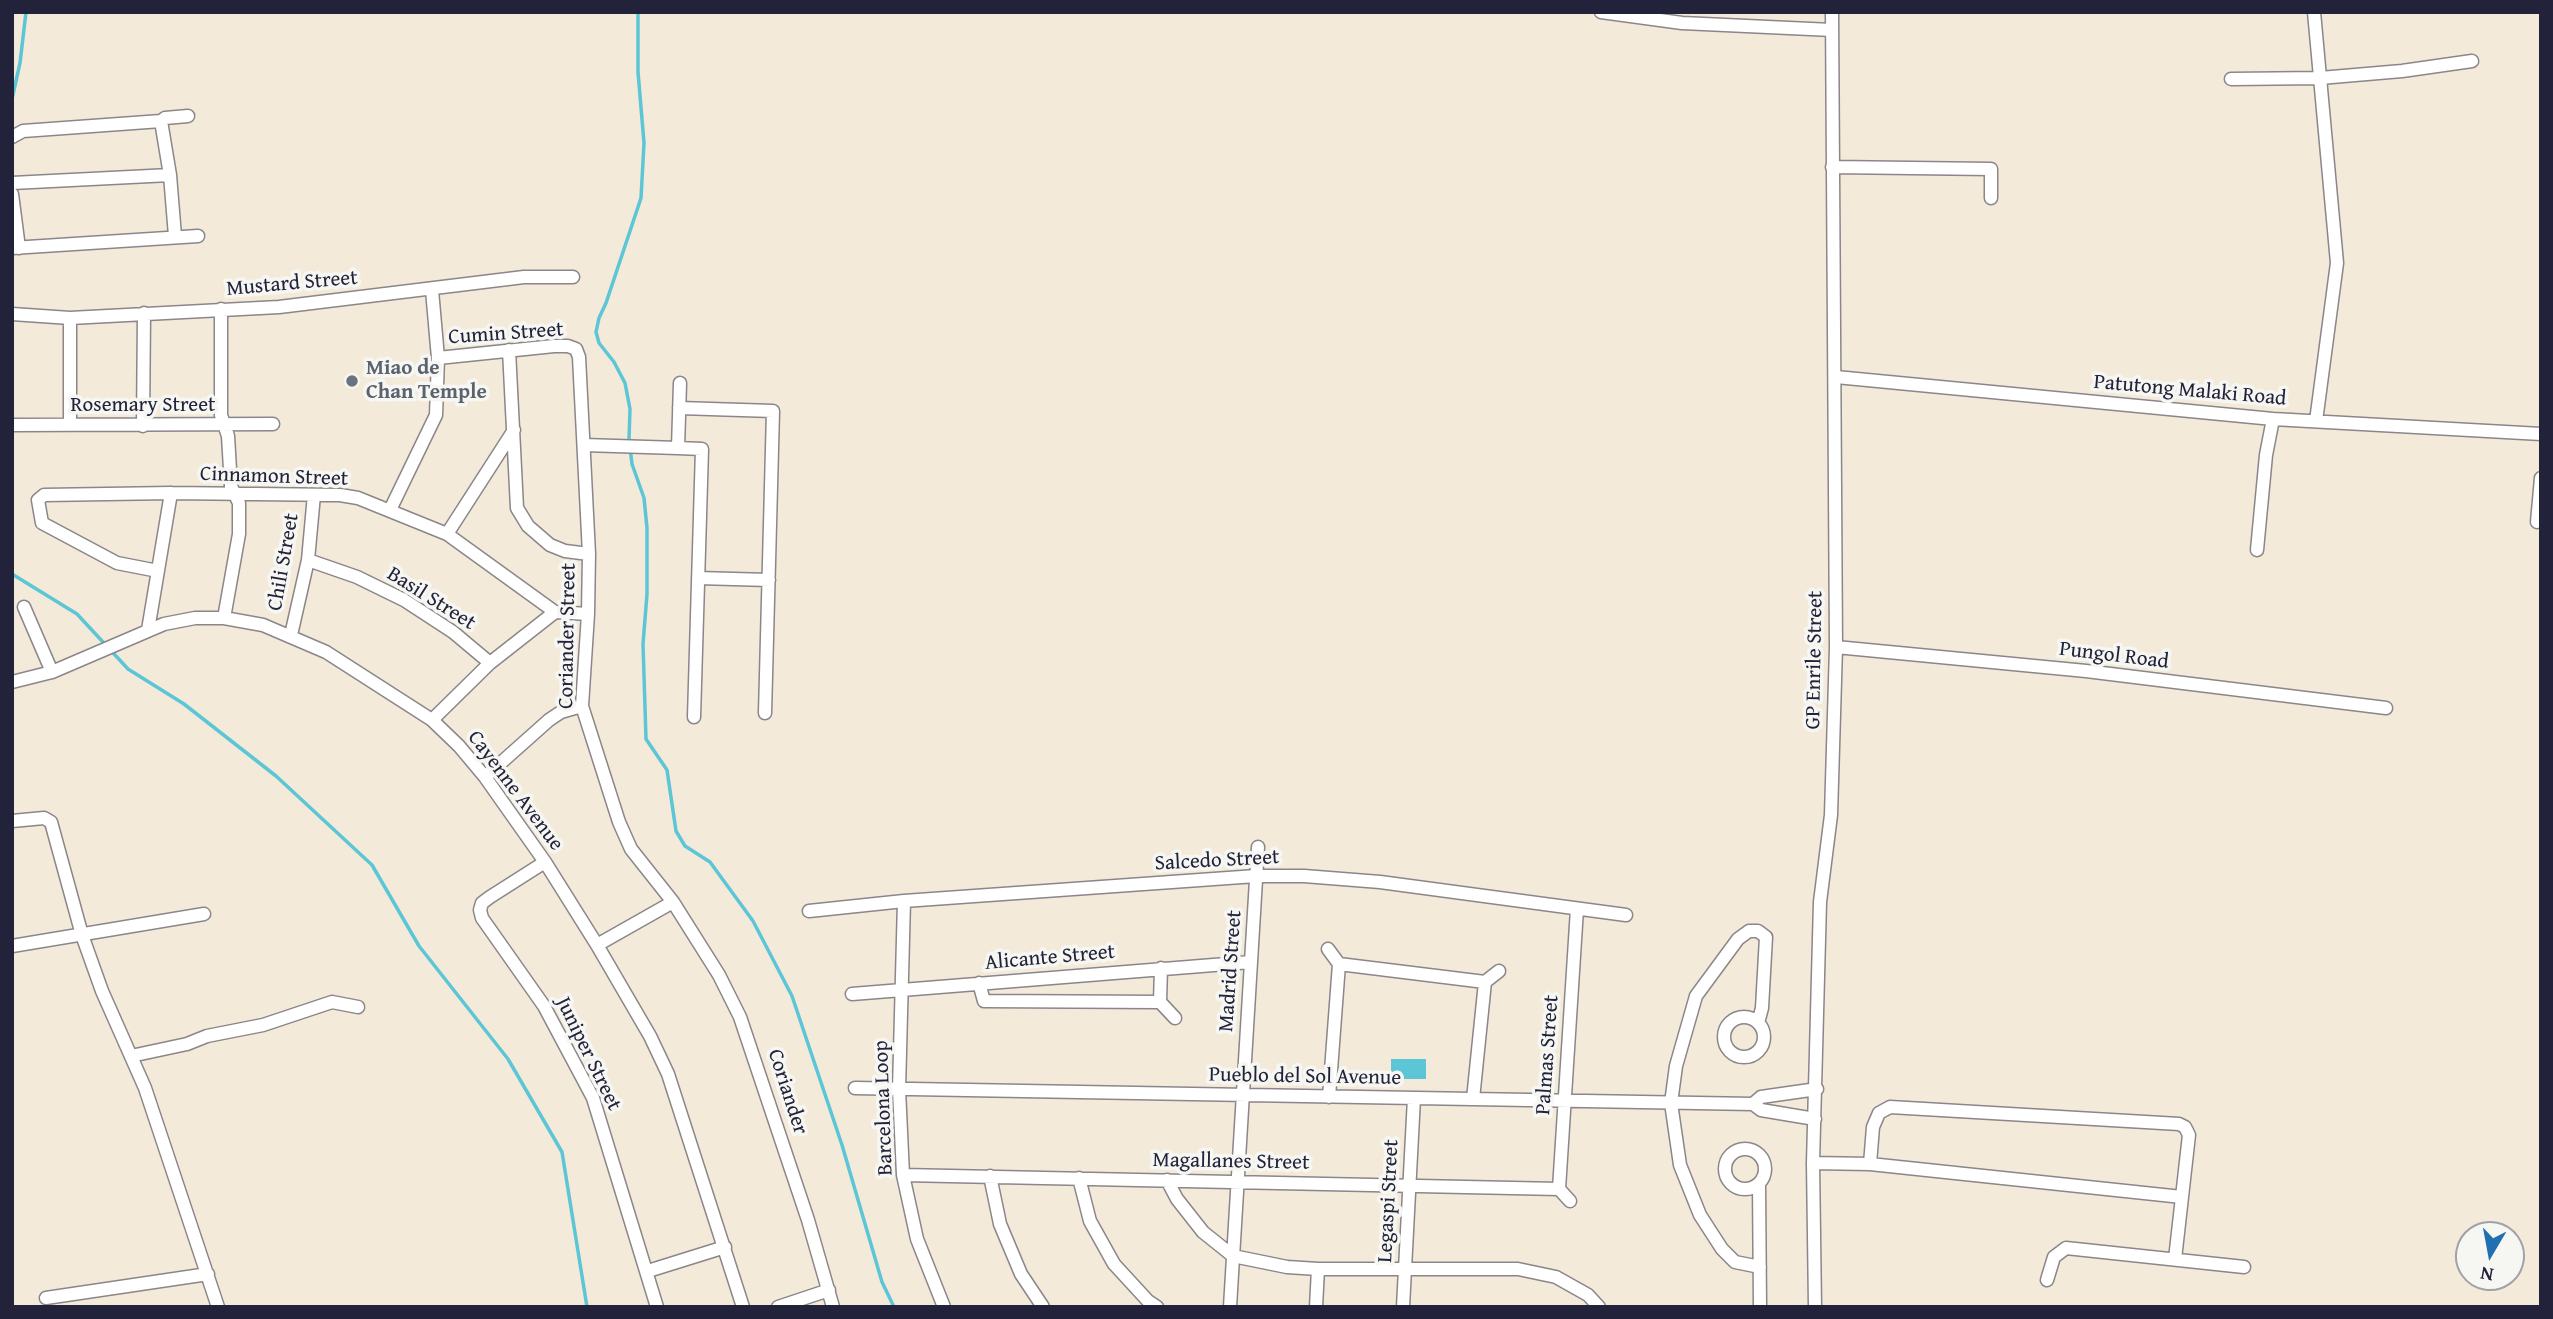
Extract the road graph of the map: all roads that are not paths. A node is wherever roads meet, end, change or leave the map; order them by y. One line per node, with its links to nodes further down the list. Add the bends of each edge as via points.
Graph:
1 (1832, 12): 5 (street, GP Enrile Street)
2 (2314, 12): 7 (street)
3 (1608, 13): 4 (street)
4 (1672, 17): 5 (street)
5 (1832, 30): 12 (street, GP Enrile Street)
6 (2472, 61): 7 (street)
7 (2320, 78): 8 (street); 33 (street, via 2337,263)
8 (2231, 79)
9 (188, 116): 10 (street)
10 (161, 121): 11 (street, via 23,131); 13 (street)
11 (12, 137)
12 (1832, 167): 16 (street, via 1991,169); 29 (street, GP Enrile Street)
13 (170, 175): 14 (street); 17 (street)
14 (12, 183)
15 (12, 194): 19 (street)
16 (1991, 198)
17 (175, 236): 18 (street); 19 (street)
18 (198, 236)
19 (15, 248)
20 (573, 276): 21 (street, Mustard Street)
21 (432, 290): 22 (street, Mustard Street); 28 (street)
22 (222, 309): 23 (street, Mustard Street); 37 (street, via 221,415)
23 (144, 313): 25 (street, Mustard Street); 38 (street)
24 (12, 314): 25 (street, Mustard Street)
25 (69, 317): 36 (street)
26 (576, 349): 27 (street, Cumin Street, via 554,345); 41 (street, Coriander Street)
27 (509, 350): 28 (street, Cumin Street); 39 (street)
28 (438, 358): 47 (street, via 436,415)
29 (1836, 377): 32 (street, Patutong Malaki Road); 62 (street, GP Enrile Street)
30 (680, 383): 31 (street)
31 (679, 408): 42 (street); 55 (street, via 773,411)
32 (2273, 419): 33 (street, Patutong Malaki Road); 50 (street)
33 (2316, 421): 40 (street, Patutong Malaki Road)
34 (273, 424): 37 (street, Rosemary Street)
35 (12, 425): 36 (street, Rosemary Street)
36 (70, 425): 38 (street, Rosemary Street)
37 (226, 425): 38 (street, Rosemary Street); 45 (street)
38 (143, 426)
39 (514, 430): 49 (street); 51 (street, via 517,508 527,526 550,545)
40 (2541, 434)
41 (584, 445): 42 (street); 51 (street, Coriander Street)
42 (678, 448): 54 (street, via 702,449)
43 (2541, 478): 48 (street)
44 (170, 493): 45 (street, Cinnamon Street); 53 (street); 53 (street, Cinnamon Street, via 44,495 38,500 42,523 117,563)
45 (235, 495): 46 (street, Cinnamon Street); 59 (street, via 239,534)
46 (314, 495): 47 (street, Cinnamon Street, via 349,497); 52 (street, Chili Street)
47 (390, 510): 49 (street, Cinnamon Street)
48 (2537, 522)
49 (447, 534): 57 (street, Cinnamon Street)
50 (2257, 550)
51 (589, 554): 58 (street, Coriander Street)
52 (308, 560): 61 (street, Chili Street); 63 (street, Basil Street, via 404,600)
53 (158, 571): 60 (street)
54 (698, 578): 55 (street); 69 (street)
55 (769, 580): 68 (street)
56 (24, 607): 64 (street)
57 (555, 612): 58 (street); 63 (street)
58 (589, 614): 66 (street, Coriander Street)
59 (224, 618): 60 (street, Cayenne Avenue, via 195,618); 61 (street, Cayenne Avenue)
60 (148, 630): 64 (street, Cayenne Avenue)
61 (291, 635): 70 (street, Cayenne Avenue, via 326,652)
62 (1836, 646): 67 (street, Pungol Road); 101 (street, GP Enrile Street, via 1831,815 1821,902)
63 (490, 663): 70 (street)
64 (52, 672): 65 (street, Cayenne Avenue)
65 (12, 682)
66 (582, 706): 71 (street, via 549,720); 77 (street, Coriander Street, via 631,849)
67 (2386, 708)
68 (765, 713)
69 (694, 718)
70 (432, 720): 71 (street, Cayenne Avenue)
71 (485, 777): 74 (street, Cayenne Avenue)
72 (12, 821): 82 (street, via 44,818 51,822)
73 (1258, 847): 75 (street, Madrid Street)
74 (545, 862): 83 (street, Cayenne Avenue); 129 (street, Juniper Street, via 482,904 482,918 544,1006 593,1098)
75 (1256, 876): 76 (street, Salcedo Street); 78 (street, Salcedo Street, via 1380,882); 86 (street, Madrid Street)
76 (904, 901): 79 (street, Salcedo Street); 92 (street, Barcelona Loop)
77 (673, 902): 83 (street); 132 (street, Coriander, via 740,1017)
78 (1577, 909): 81 (street, Salcedo Street); 106 (street, Palmas Street)
79 (809, 911)
80 (204, 914): 82 (street)
81 (1626, 915)
82 (82, 935): 84 (street); 98 (street)
83 (597, 945): 122 (street, Cayenne Avenue, via 667,1074)
84 (12, 946)
85 (1328, 949): 87 (street)
86 (1251, 962): 88 (street, Alicante Street); 102 (street, Madrid Street)
87 (1339, 964): 90 (street); 103 (street)
88 (1161, 968): 91 (street, Alicante Street); 94 (street)
89 (1499, 971): 90 (street)
90 (1485, 982): 105 (street)
91 (979, 983): 92 (street, Alicante Street); 94 (street, via 984,1001)
92 (902, 989): 93 (street, Alicante Street); 100 (street, Barcelona Loop)
93 (852, 994)
94 (1160, 1002): 96 (street)
95 (358, 1007): 98 (street, via 332,1002 262,1025)
96 (1175, 1018)
97 (1758, 1023): 107 (street, via 1766,937 1749,931 1696,996 1676,1066)
98 (131, 1056): 130 (street)
99 (855, 1088): 100 (street, Pueblo del Sol Avenue)
100 (899, 1089): 102 (street, Pueblo del Sol Avenue); 112 (street, Barcelona Loop)
101 (1817, 1089): 108 (street, Pueblo del Sol Avenue, via 1761,1097); 109 (street, GP Enrile Street)
102 (1242, 1095): 103 (street, Pueblo del Sol Avenue); 116 (street, Madrid Street)
103 (1329, 1097): 104 (street, Pueblo del Sol Avenue)
104 (1414, 1098): 105 (street, Pueblo del Sol Avenue); 118 (street, Legaspi Street)
105 (1473, 1099): 106 (street, Pueblo del Sol Avenue)
106 (1563, 1101): 107 (street, Pueblo del Sol Avenue); 119 (street, Palmas Street)
107 (1671, 1103): 108 (street, Pueblo del Sol Avenue); 125 (street, via 1680,1165 1700,1215 1735,1262)
108 (1754, 1104): 109 (street, Pueblo del Sol Avenue, via 1761,1110)
109 (1815, 1119): 110 (street, GP Enrile Street)
110 (1813, 1163): 111 (street); 147 (street, GP Enrile Street)
111 (1870, 1164): 120 (street); 120 (street, via 1873,1127 1879,1113 1890,1107 2179,1124 2189,1135)
112 (903, 1175): 113 (street, Magallanes Street); 139 (street, Barcelona Loop, via 917,1239)
113 (990, 1176): 114 (street, Magallanes Street); 140 (street, via 1000,1224 1021,1274)
114 (1079, 1178): 115 (street, Magallanes Street); 141 (street, via 1090,1221 1114,1264)
115 (1167, 1180): 116 (street, Magallanes Street); 123 (street, via 1203,1233)
116 (1238, 1182): 118 (street, Magallanes Street); 123 (street, Madrid Street)
117 (1759, 1184): 125 (street)
118 (1409, 1185): 119 (street, Magallanes Street); 128 (street, Legaspi Street)
119 (1559, 1189): 121 (street)
120 (2182, 1196): 124 (street)
121 (1570, 1201)
122 (724, 1247): 129 (street); 136 (street, Cayenne Avenue)
123 (1233, 1256): 127 (street); 142 (street, Madrid Street)
124 (2175, 1259): 126 (street); 131 (street, via 2066,1248 2054,1257)
125 (1760, 1266): 146 (street)
126 (2244, 1266)
127 (1318, 1269): 128 (street); 143 (street)
128 (1405, 1269): 144 (street, Legaspi Street); 145 (street, via 1518,1269 1556,1277)
129 (648, 1271): 135 (street, Juniper Street)
130 (208, 1274): 133 (street); 134 (street)
131 (2047, 1280)
132 (829, 1290): 137 (street); 138 (street, Coriander)
133 (46, 1298)
134 (218, 1307)
135 (657, 1307)
136 (743, 1307)
137 (778, 1307)
138 (833, 1307)
139 (944, 1307)
140 (1043, 1307)
141 (1157, 1307)
142 (1230, 1307)
143 (1316, 1307)
144 (1403, 1307)
145 (1600, 1307)
146 (1760, 1307)
147 (1815, 1307)

